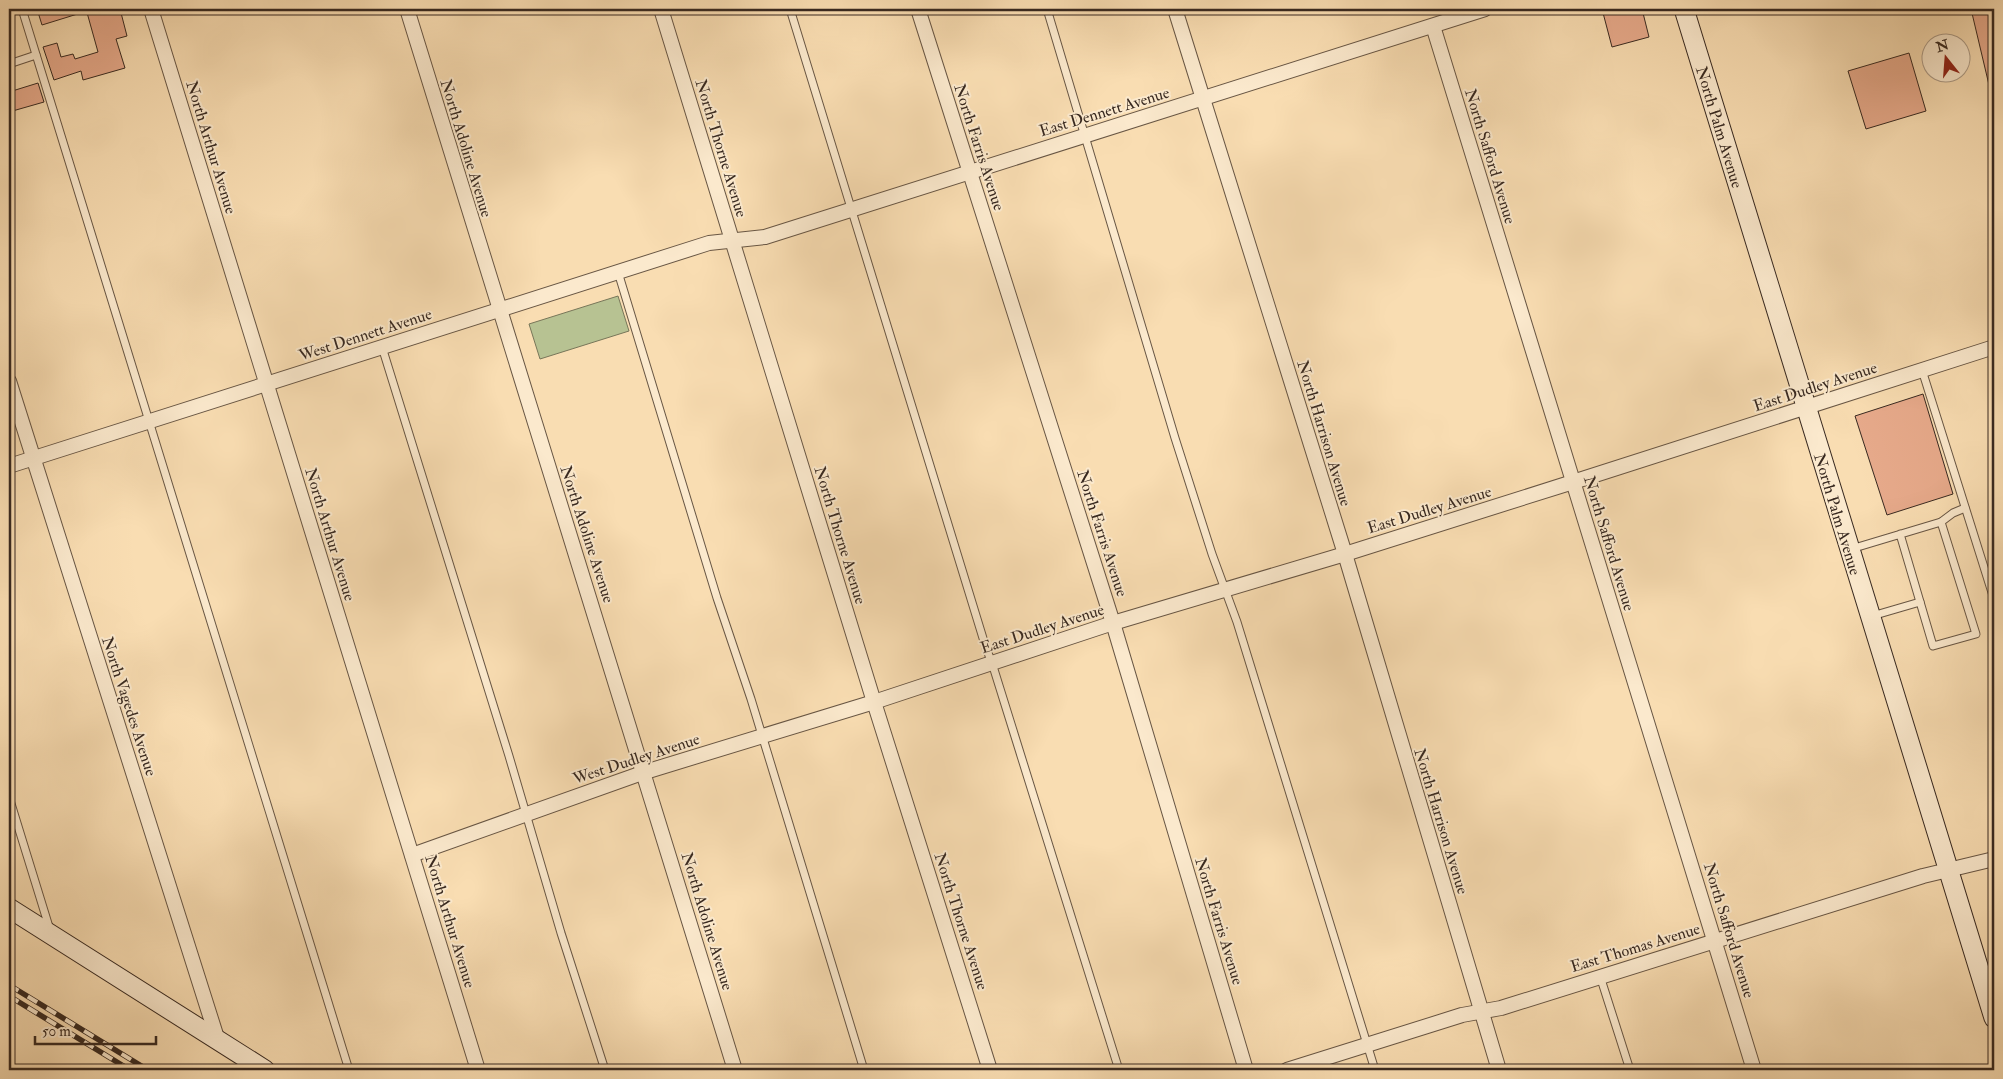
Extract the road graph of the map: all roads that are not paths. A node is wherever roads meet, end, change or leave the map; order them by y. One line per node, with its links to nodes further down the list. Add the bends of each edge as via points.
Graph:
1 (22, 9): 12 (lane)
2 (151, 9): 25 (street, North Arthur Avenue)
3 (407, 9): 20 (street, North Adoline Avenue)
4 (662, 9): 18 (street, North Thorne Avenue)
5 (790, 9): 17 (lane)
6 (918, 9): 16 (street, North Farris Avenue)
7 (1046, 9): 15 (lane)
8 (1175, 9): 14 (street, North Harrison Avenue)
9 (1485, 9): 11 (street, East Dennett Avenue)
10 (1684, 9): 26 (main road, North Palm Avenue)
11 (1433, 26): 14 (street, East Dennett Avenue); 30 (street, North Safford Avenue)
12 (36, 55): 13 (lane); 27 (lane)
13 (9, 64)
14 (1202, 99): 15 (street, East Dennett Avenue); 35 (street, North Harrison Avenue)
15 (1085, 135): 16 (street, East Dennett Avenue); 36 (lane, via 1212,554)
16 (969, 172): 17 (street, East Dennett Avenue); 40 (street, North Farris Avenue)
17 (852, 209): 18 (street, East Dennett Avenue, via 765,237); 41 (lane)
18 (733, 240): 19 (street, West Dennett Avenue, via 709,243); 42 (street, North Thorne Avenue)
19 (618, 272): 20 (street, West Dennett Avenue); 43 (lane)
20 (499, 310): 21 (street, West Dennett Avenue); 44 (street, North Adoline Avenue)
21 (382, 347): 25 (street, West Dennett Avenue); 46 (lane)
22 (1994, 347): 23 (street, East Dudley Avenue)
23 (1922, 370): 26 (street, East Dudley Avenue); 31 (lane)
24 (9, 381): 28 (street, North Vagedes Avenue)
25 (267, 384): 27 (street, West Dennett Avenue); 47 (street, North Arthur Avenue)
26 (1805, 407): 30 (street, East Dudley Avenue); 34 (main road, North Palm Avenue)
27 (149, 421): 28 (street, West Dennett Avenue); 59 (lane)
28 (33, 458): 29 (street, West Dennett Avenue); 56 (street, North Vagedes Avenue)
29 (9, 466)
30 (1573, 482): 35 (street, East Dudley Avenue); 52 (street, North Safford Avenue)
31 (1966, 508): 32 (lane); 37 (lane)
32 (1941, 522): 33 (lane); 38 (lane, via 1976,634 1933,646)
33 (1900, 534): 34 (lane); 38 (lane)
34 (1849, 550): 39 (main road, North Palm Avenue)
35 (1345, 554): 36 (street, East Dudley Avenue); 54 (street, North Harrison Avenue)
36 (1226, 589): 40 (street, East Dudley Avenue); 57 (lane)
37 (1994, 599)
38 (1920, 602): 39 (lane)
39 (1870, 617): 49 (main road, North Palm Avenue)
40 (1114, 623): 41 (street, East Dudley Avenue); 66 (street, North Farris Avenue)
41 (992, 663): 42 (street, East Dudley Avenue); 65 (lane)
42 (874, 702): 43 (street, West Dudley Avenue); 64 (street, North Thorne Avenue)
43 (761, 736): 44 (street, West Dudley Avenue); 63 (lane)
44 (645, 772): 46 (street, West Dudley Avenue); 62 (street, North Adoline Avenue)
45 (9, 797): 51 (lane)
46 (525, 814): 47 (street, West Dudley Avenue); 61 (lane)
47 (412, 855): 60 (street, North Arthur Avenue)
48 (1994, 859): 49 (street, East Thomas Avenue)
49 (1949, 870): 52 (street, East Thomas Avenue); 55 (main road, North Palm Avenue)
50 (9, 908): 51 (main road)
51 (52, 936): 56 (main road)
52 (1715, 940): 53 (street, East Thomas Avenue); 71 (street, North Safford Avenue)
53 (1600, 976): 54 (street, East Thomas Avenue, via 1501,1008); 70 (lane)
54 (1481, 1011): 57 (street, East Thomas Avenue); 69 (street, North Harrison Avenue)
55 (1994, 1018)
56 (218, 1041): 58 (main road)
57 (1368, 1046): 67 (street, East Thomas Avenue); 68 (lane)
58 (265, 1070)
59 (349, 1070)
60 (478, 1070)
61 (605, 1070)
62 (735, 1070)
63 (864, 1070)
64 (990, 1070)
65 (1119, 1070)
66 (1246, 1070)
67 (1287, 1070)
68 (1376, 1070)
69 (1499, 1070)
70 (1630, 1070)
71 (1754, 1070)

